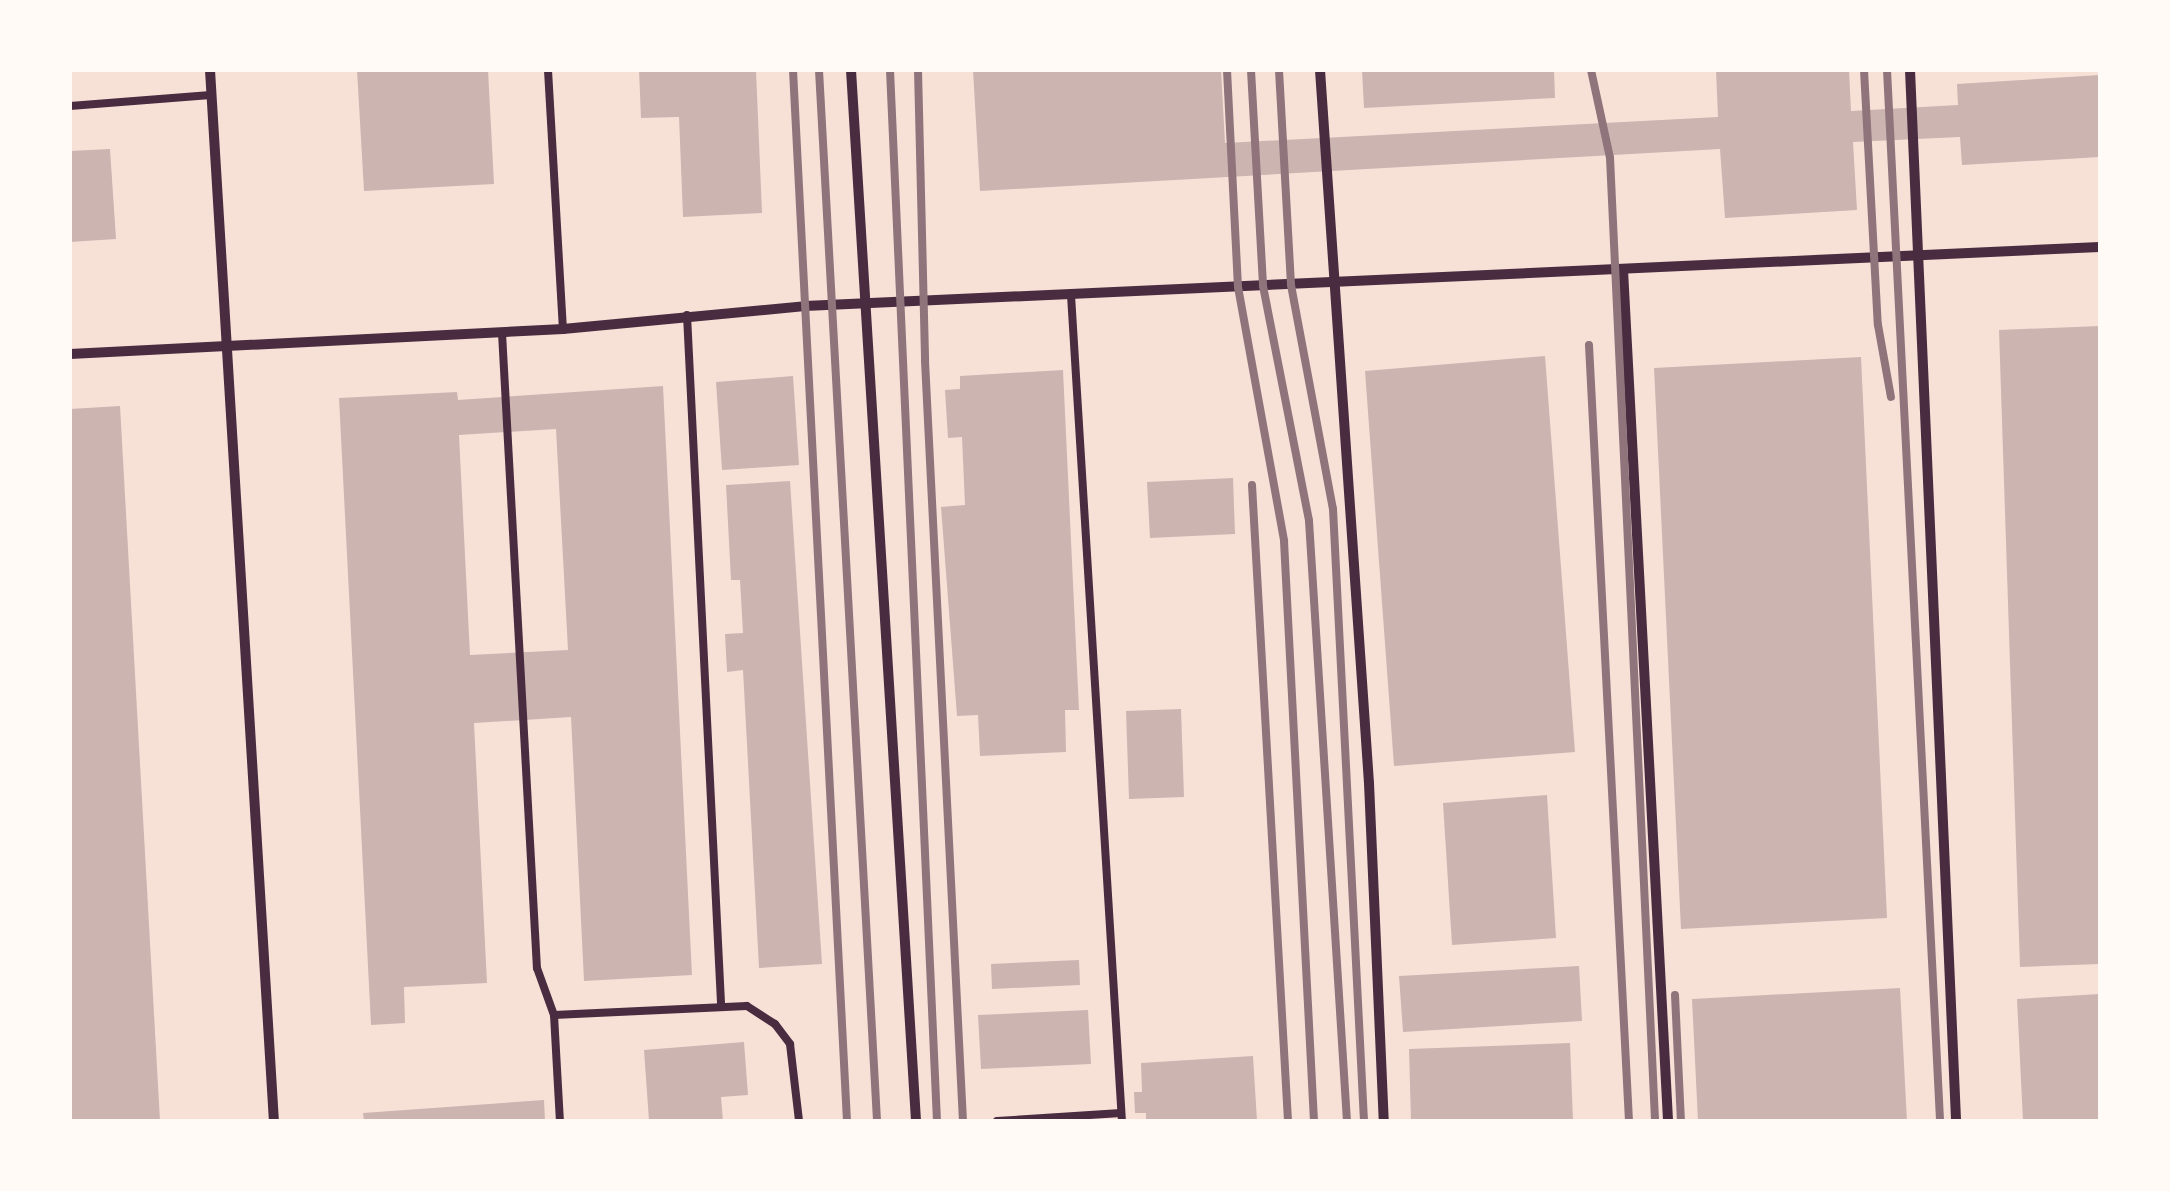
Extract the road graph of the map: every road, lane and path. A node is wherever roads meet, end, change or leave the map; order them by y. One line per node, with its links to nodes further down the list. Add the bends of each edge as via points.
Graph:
1 (210, 70): 6 (street)
2 (548, 70): 15 (lane)
3 (851, 70): 13 (street)
4 (1320, 70): 11 (street)
5 (1910, 70): 9 (street)
6 (211, 95): 7 (lane); 17 (street)
7 (70, 106)
8 (2100, 246): 9 (street)
9 (1917, 253): 10 (street); 29 (street)
10 (1623, 270): 11 (street); 28 (street)
11 (1334, 283): 12 (street); 27 (street, via 1370,783)
12 (1071, 295): 13 (street); 21 (lane)
13 (863, 305): 14 (street); 25 (street)
14 (687, 316): 15 (street); 19 (lane)
15 (562, 329): 16 (street)
16 (502, 333): 17 (street); 20 (lane, via 537,968)
17 (224, 349): 18 (street); 22 (street)
18 (70, 354)
19 (721, 1003): 20 (lane); 24 (lane, via 746,1006 775,1024 790,1044)
20 (554, 1016): 23 (lane)
21 (1122, 1117): 26 (lane)
22 (274, 1121)
23 (560, 1121)
24 (800, 1121)
25 (916, 1121)
26 (997, 1121)
27 (1384, 1121)
28 (1668, 1121)
29 (1956, 1121)

